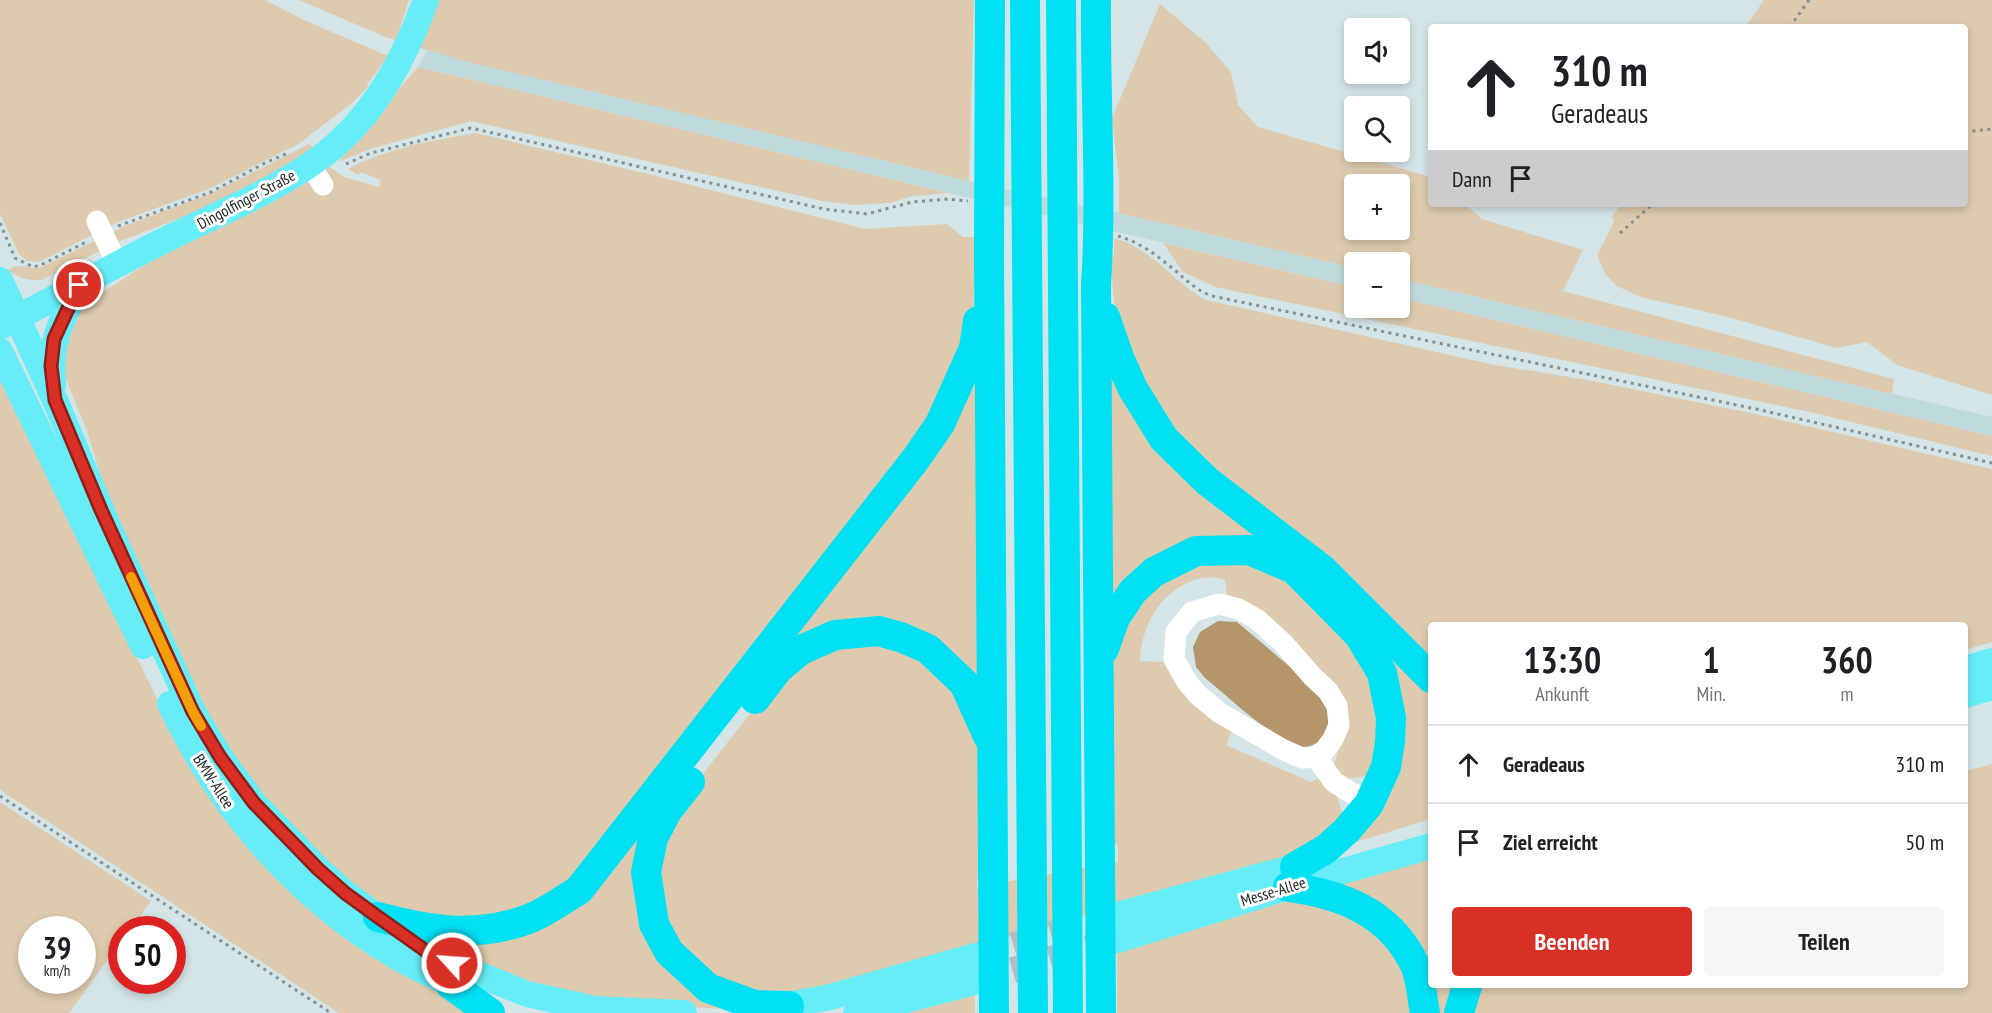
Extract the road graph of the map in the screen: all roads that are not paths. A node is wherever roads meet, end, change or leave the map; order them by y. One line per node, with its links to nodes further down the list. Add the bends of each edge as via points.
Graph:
1 (990, 0): 7 (highway, via 989,172 981,207)
2 (1025, 0): 42 (highway)
3 (1061, 0): 35 (highway)
4 (1096, 0): 11 (highway, via 1099,196 1111,237)
5 (424, 5): 8 (main road, Dingolfinger Straße, via 385,87 356,124 313,163 249,200)
6 (100, 227): 8 (lane)
7 (989, 259): 21 (highway); 27 (highway, via 974,348 940,424 579,890 532,918 484,931 421,928)
8 (117, 264): 10 (main road, Dingolfinger Straße)
9 (0, 280): 12 (main road, BMW-Allee)
10 (79, 285): 12 (main road, Dingolfinger Straße); 14 (main road, via 54,339 51,366)
11 (1096, 285): 17 (highway); 18 (highway, via 1120,360 1164,440 1207,481 1323,570)
12 (9, 322): 14 (main road, BMW-Allee)
13 (0, 351): 31 (main road, BMW-Allee, via 180,726 237,816 298,883 338,917 388,951)
14 (55, 400): 27 (main road, BMW-Allee, via 188,702 220,757 254,803 318,869)
15 (1992, 661): 16 (main road)
16 (1968, 668)
17 (1099, 672): 23 (highway, via 1115,618 1133,591 1154,572 1196,551 1249,550 1294,569 1359,634 1382,673 1391,717 1390,742 1386,767); 34 (highway)
18 (1428, 675)
19 (1992, 687): 20 (main road)
20 (1968, 693)
21 (993, 747): 33 (highway, via 963,682 928,649 903,638 879,631 835,635 801,650 778,669 667,811 654,838 646,872 654,924 669,952 708,988 755,1005); 41 (highway)
22 (1316, 757): 22 (lane, via 1302,758 1282,749 1198,695 1174,660 1176,632 1192,612 1219,604 1258,620 1328,691 1337,706 1339,725 1334,739); 23 (lane, via 1334,782)
23 (1369, 804): 26 (highway, via 1347,830)
24 (1428, 829): 26 (main road, Messe-Allee)
25 (1428, 847): 26 (main road, Messe-Allee)
26 (1292, 877): 28 (main road, Messe-Allee); 43 (highway, via 1310,890 1351,902 1388,926 1415,964)
27 (378, 917): 38 (main road, BMW-Allee, via 433,956 527,994 595,1009)
28 (1117, 928)
29 (975, 956): 33 (main road)
30 (975, 982): 40 (main road)
31 (450, 984): 36 (highway); 37 (main road, BMW-Allee)
32 (1466, 988): 44 (highway)
33 (789, 1006): 39 (main road)
34 (1101, 1009)
35 (1068, 1012)
36 (490, 1013)
37 (538, 1013)
38 (684, 1013)
39 (741, 1013)
40 (856, 1013)
41 (994, 1013)
42 (1033, 1013)
43 (1425, 1013)
44 (1459, 1013)

